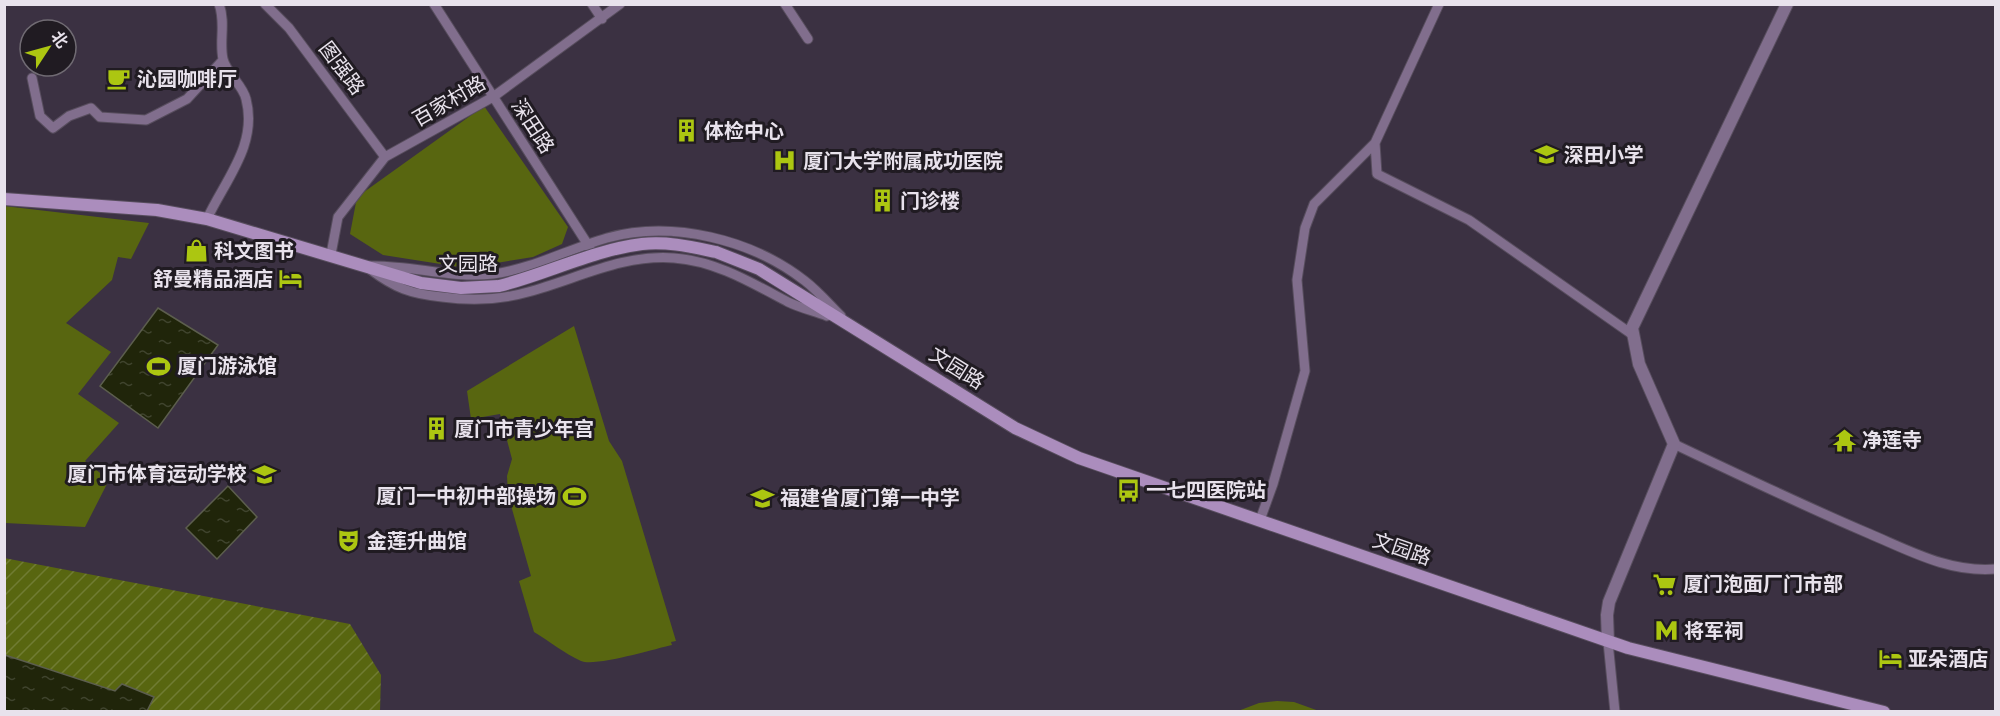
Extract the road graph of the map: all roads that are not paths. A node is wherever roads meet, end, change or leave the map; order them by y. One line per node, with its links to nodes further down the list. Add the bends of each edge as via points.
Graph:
1 (219, 4): 12 (street, via 224,18)
2 (265, 4): 16 (street, 图强路, via 289,28)
3 (447, 4): 9 (street)
4 (592, 4): 10 (street)
5 (620, 4): 10 (street, 百家村路)
6 (785, 4): 11 (street)
7 (1439, 4): 15 (street)
8 (1787, 4): 24 (street, via 1632,328)
9 (436, 7): 14 (street, 深田路)
10 (602, 19): 14 (street, 百家村路)
11 (808, 39)
12 (223, 60): 13 (street, via 187,99 146,120 100,117 90,108 53,128 40,116); 18 (street, via 246,99 248,137 239,163)
13 (32, 78)
14 (494, 97): 16 (street, 百家村路); 19 (street, 深田路)
15 (1375, 143): 24 (street, via 1377,174 1469,220); 26 (street, via 1314,204 1305,228 1297,280 1305,371)
16 (385, 157): 20 (street, 百家村路, via 338,217)
17 (4, 199): 18 (main road, 文园路, via 157,210)
18 (207, 219): 20 (main road, 文园路)
19 (588, 245): 21 (street, via 495,274 462,276 401,265); 22 (street, 深田路); 23 (street, via 644,231 681,231 721,240 766,257 805,280)
20 (331, 254): 21 (main road, 文园路)
21 (365, 266): 22 (street, via 393,287 462,300 529,292); 23 (main road, 文园路, bridge, via 421,283 461,288 499,286 613,250 644,244 678,244 716,252 759,268)
22 (602, 268): 23 (street, via 647,257 704,264 753,281 790,303)
23 (849, 324): 26 (main road, 文园路, via 1016,428 1079,458)
24 (1634, 335): 25 (street, via 1639,364)
25 (1674, 444): 27 (street, via 1801,505 1946,566); 28 (street, via 1609,602)
26 (1260, 520): 28 (main road, 文园路)
27 (1995, 569)
28 (1608, 642): 29 (street); 30 (main road, 文园路)
29 (1615, 711)
30 (1884, 711)

